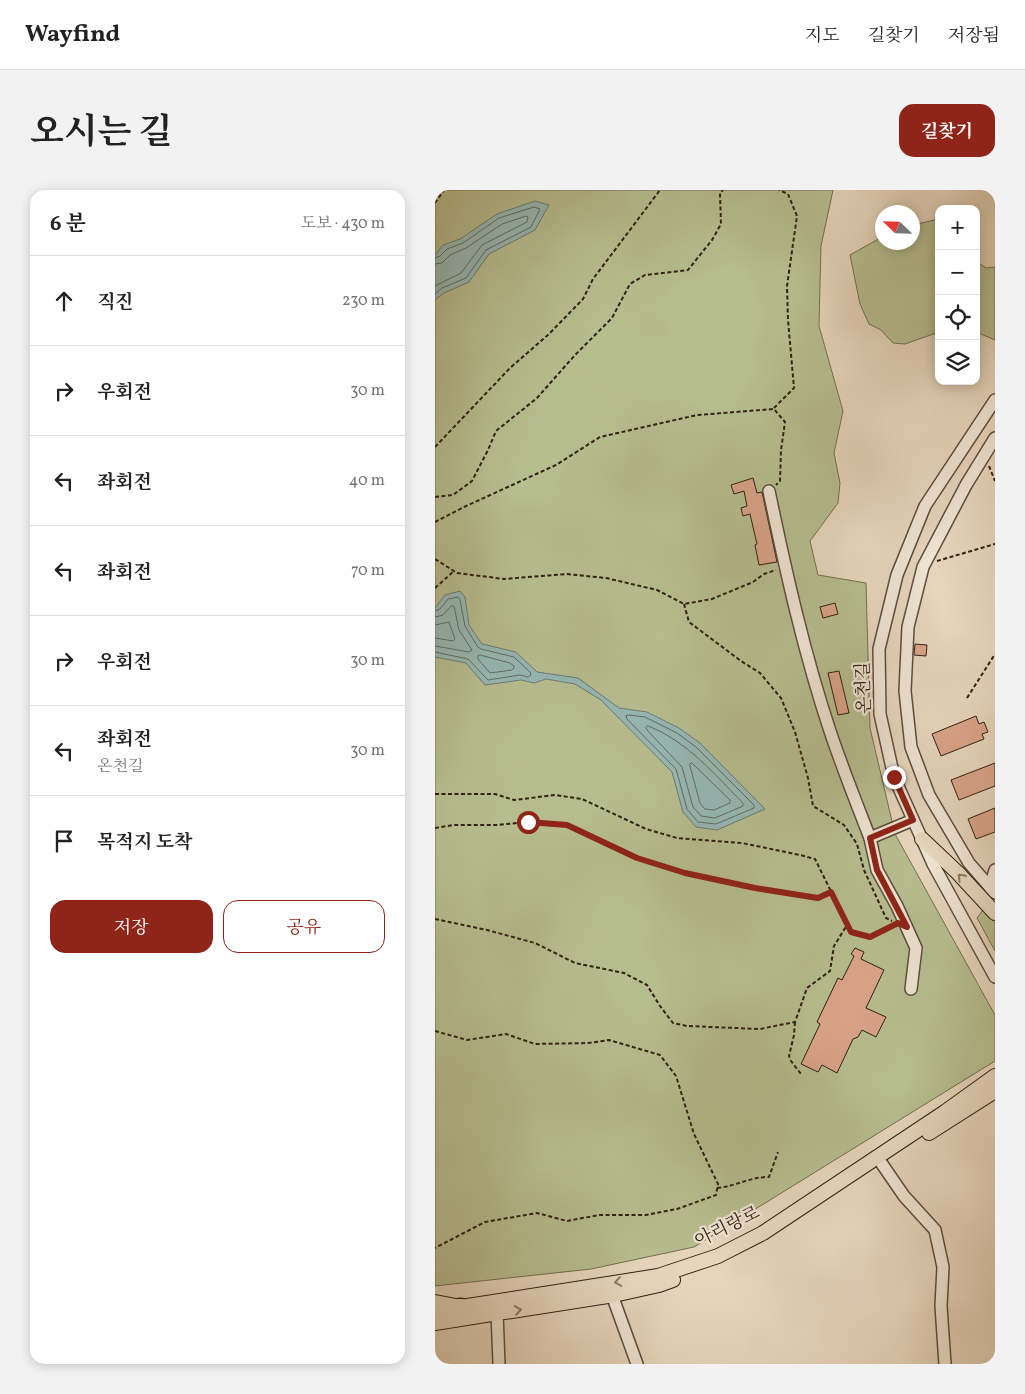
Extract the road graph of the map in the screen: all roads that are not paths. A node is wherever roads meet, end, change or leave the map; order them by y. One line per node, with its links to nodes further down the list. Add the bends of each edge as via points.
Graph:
1 (995, 400): 4 (street, 온천길, via 925,506 897,575 879,649 880,714 894,777)
2 (995, 438): 8 (street, via 923,567 908,626 905,691 911,747 929,795 969,863)
3 (769, 491): 5 (street, via 803,638 830,730)
4 (913, 820): 5 (street); 6 (street, 온천길)
5 (870, 838): 11 (street, via 877,870 916,948)
6 (922, 839): 9 (main road, one-way to 6); 10 (street, 온천길)
7 (995, 870): 8 (street)
8 (992, 890)
9 (995, 913)
10 (995, 977)
11 (911, 989)
12 (995, 1076): 17 (main road, 아리랑로, one-way to 17, via 763,1234 718,1256 658,1276)
13 (995, 1091): 14 (main road, 아리랑로)
14 (882, 1164): 15 (main road, 아리랑로, via 765,1240 721,1263 659,1285); 23 (street, via 904,1196 935,1230 943,1267 941,1306)
15 (612, 1295): 19 (main road, 아리랑로, one-way to 15); 22 (street)
16 (435, 1302): 17 (main road)
17 (461, 1307): 18 (highway, 아리랑로)
18 (435, 1310)
19 (497, 1313): 20 (main road, 아리랑로); 21 (street)
20 (435, 1323)
21 (499, 1364)
22 (637, 1364)
23 (945, 1364)

